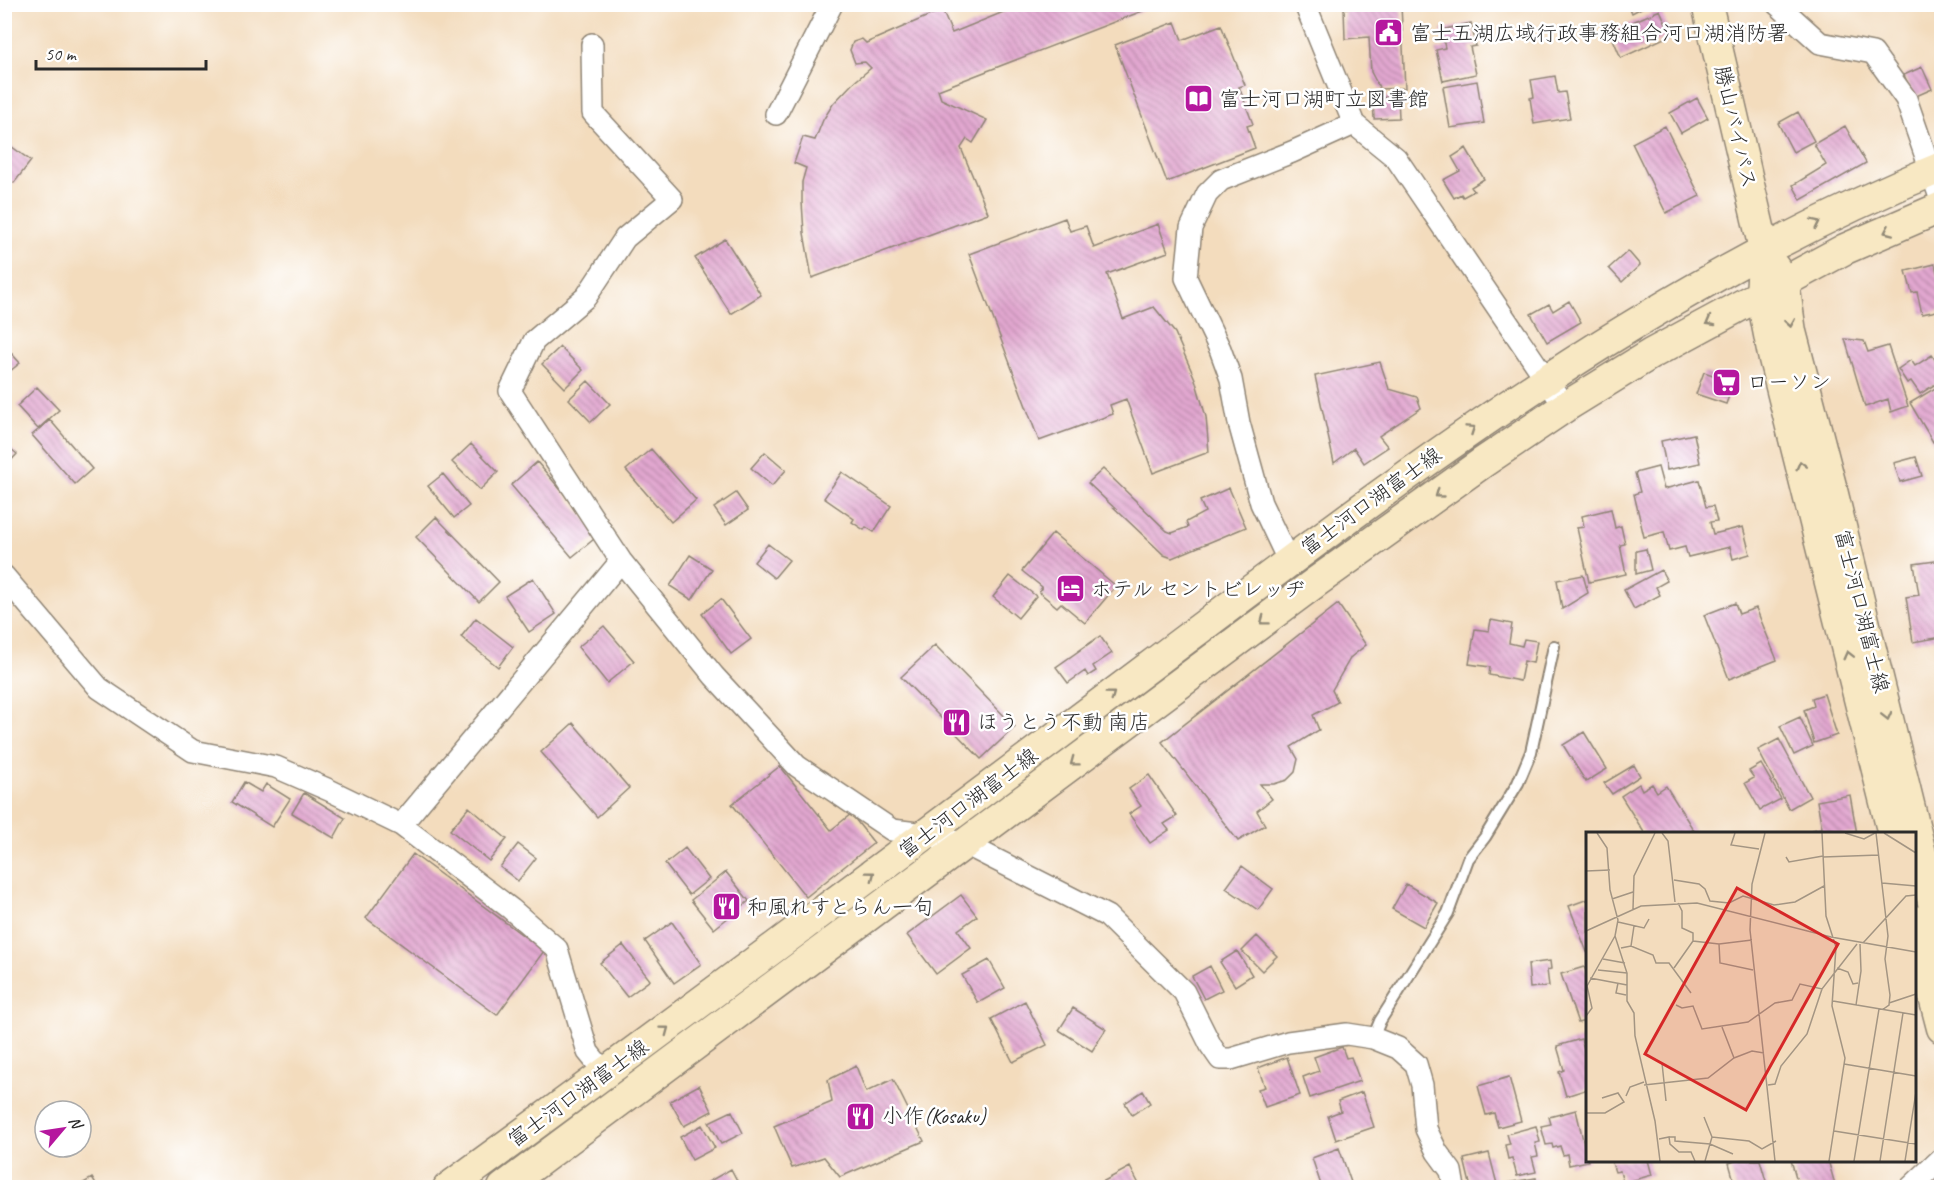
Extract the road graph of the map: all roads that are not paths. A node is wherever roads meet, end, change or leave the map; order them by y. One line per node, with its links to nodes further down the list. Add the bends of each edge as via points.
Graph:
1 (832, 4): 6 (street)
2 (1305, 4): 7 (street)
3 (1707, 4): 10 (main road, 勝山バイパス)
4 (1777, 4): 8 (street, via 1820,44 1873,53 1906,99)
5 (592, 44): 14 (street, via 594,114 672,199 625,238 586,297 534,341 510,392)
6 (776, 114)
7 (1354, 124): 12 (street, via 1396,158); 15 (street, via 1221,180 1207,194 1191,228 1186,278 1232,379 1239,423 1261,503)
8 (1936, 169): 9 (street); 10 (main road, 富士河口湖富士線, one-way to 8)
9 (1941, 205): 11 (main road, 富士河口湖富士線, one-way to 11, via 1845,249)
10 (1764, 249): 11 (main road, 富士河口湖富士線); 12 (main road, 富士河口湖富士線)
11 (1772, 289): 13 (main road, 富士河口湖富士線, one-way to 13, via 1651,354); 19 (main road, 富士河口湖富士線, one-way to 11, via 1773,355); 20 (main road, 富士河口湖富士線, one-way to 20, via 1791,332)
12 (1546, 379): 13 (street); 15 (main road, 富士河口湖富士線, one-way to 12)
13 (1565, 407): 23 (main road, 富士河口湖富士線, one-way to 23, via 1336,568)
14 (621, 561): 18 (street); 21 (street, via 714,676 797,766 892,830)
15 (1289, 562): 21 (main road, 富士河口湖富士線, one-way to 15)
16 (4, 576): 18 (street, via 99,688 194,751 276,767)
17 (1554, 646): 27 (lane, via 1531,752 1518,783 1468,859 1448,913)
18 (401, 825): 28 (street, via 557,949 588,1052)
19 (1892, 832)
20 (1915, 832)
21 (926, 834): 23 (street); 28 (main road, 富士河口湖富士線, one-way to 21)
22 (1916, 836): 25 (main road, 富士河口湖富士線, one-way to 25)
23 (965, 844): 27 (street, via 1107,916 1184,992 1220,1059 1288,1042 1347,1034); 31 (main road, 富士河口湖富士線)
24 (1916, 929): 26 (main road)
25 (1941, 939)
26 (1941, 1028)
27 (1373, 1038): 32 (street, via 1398,1048 1416,1064 1426,1129 1451,1171)
28 (605, 1073): 30 (main road, 富士河口湖富士線)
29 (1941, 1158): 33 (street)
30 (448, 1188)
31 (503, 1188)
32 (1454, 1188)
33 (1910, 1188)

